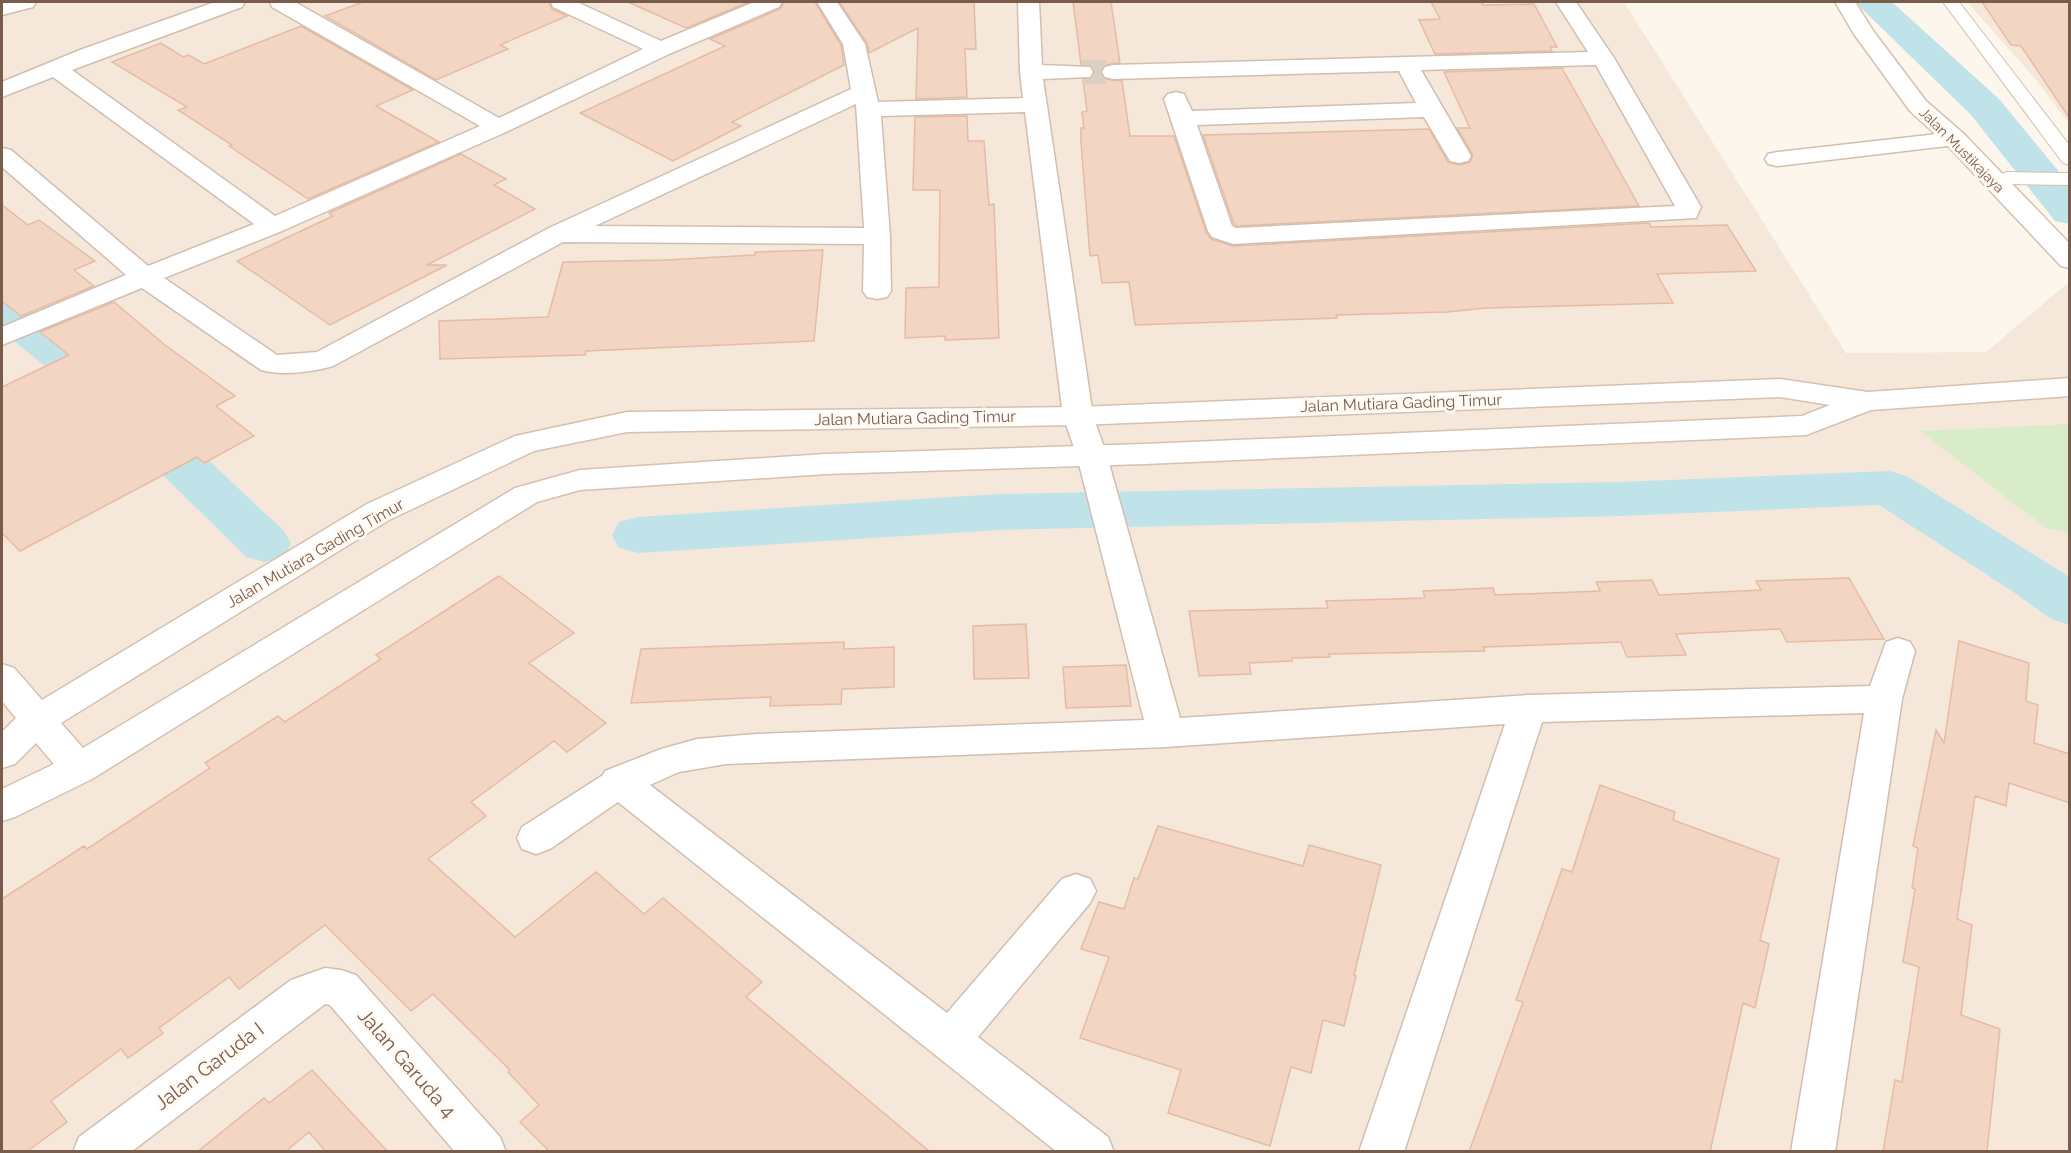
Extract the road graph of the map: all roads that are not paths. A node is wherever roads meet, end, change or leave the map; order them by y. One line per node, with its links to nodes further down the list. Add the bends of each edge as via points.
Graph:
1 (25, 2): 11 (street)
2 (234, 2): 15 (street)
3 (280, 2): 25 (street)
4 (561, 2): 12 (street)
5 (771, 2): 12 (street)
6 (826, 2): 21 (street, via 854,45)
7 (1029, 2): 16 (street)
8 (1845, 2): 26 (street, Jalan Mustikajaya, via 1918,106)
9 (1951, 2): 30 (lane)
10 (1566, 3): 13 (street)
11 (2, 9)
12 (661, 49): 25 (street)
13 (1603, 58): 14 (street); 24 (street, via 1688,207 1687,213 1233,236 1221,231)
14 (1407, 64): 19 (street); 23 (street)
15 (55, 68): 20 (street); 33 (street)
16 (1031, 72): 17 (street); 22 (street)
17 (1082, 72)
18 (1113, 72): 19 (street)
19 (1167, 72): 24 (street)
20 (2, 90)
21 (866, 101): 22 (street); 34 (street); 35 (street)
22 (1037, 105): 42 (street)
23 (1431, 111): 24 (street); 28 (street)
24 (1183, 118)
25 (498, 127): 33 (street)
26 (1955, 139): 29 (street); 32 (street, Jalan Mustikajaya)
27 (2, 155): 37 (street)
28 (1459, 156)
29 (1777, 159)
30 (2070, 159)
31 (2069, 179): 32 (lane, via 2007,178)
32 (1996, 182): 36 (street, Jalan Mustikajaya)
33 (273, 226): 37 (street)
34 (558, 234): 35 (street); 37 (street, via 323,360 292,364 271,364)
35 (877, 236): 38 (street)
36 (2070, 260)
37 (144, 277): 39 (street)
38 (877, 291)
39 (2, 337)
40 (2070, 387): 41 (street, Jalan Mutiara Gading Timur)
41 (1868, 400): 42 (street, Jalan Mutiara Gading Timur, via 1780,388); 43 (street, Jalan Mutiara Gading Timur, via 1806,425)
42 (1078, 416): 43 (street); 48 (street, Jalan Mutiara Gading Timur, via 627,422 526,443 378,512)
43 (1092, 456): 49 (street); 51 (street, Jalan Mutiara Gading Timur, via 826,464 580,480 526,495)
44 (1898, 651): 46 (street)
45 (2, 677): 48 (street)
46 (1884, 699): 47 (street); 62 (street)
47 (1528, 709): 49 (street); 61 (street)
48 (37, 720): 50 (street, Jalan Mutiara Gading Timur); 51 (street)
49 (1166, 733): 52 (street, via 698,752 664,761)
50 (2, 754)
51 (79, 769): 53 (street, Jalan Mutiara Gading Timur)
52 (618, 781): 54 (street); 57 (street)
53 (2, 806)
54 (536, 838)
55 (1076, 891): 57 (street)
56 (325, 986): 58 (street, Jalan Garuda I, via 306,993); 59 (street, Jalan Garuda 4, via 341,988)
57 (951, 1040): 60 (street)
58 (95, 1152)
59 (484, 1152)
60 (1092, 1152)
61 (1382, 1152)
62 (1813, 1152)

